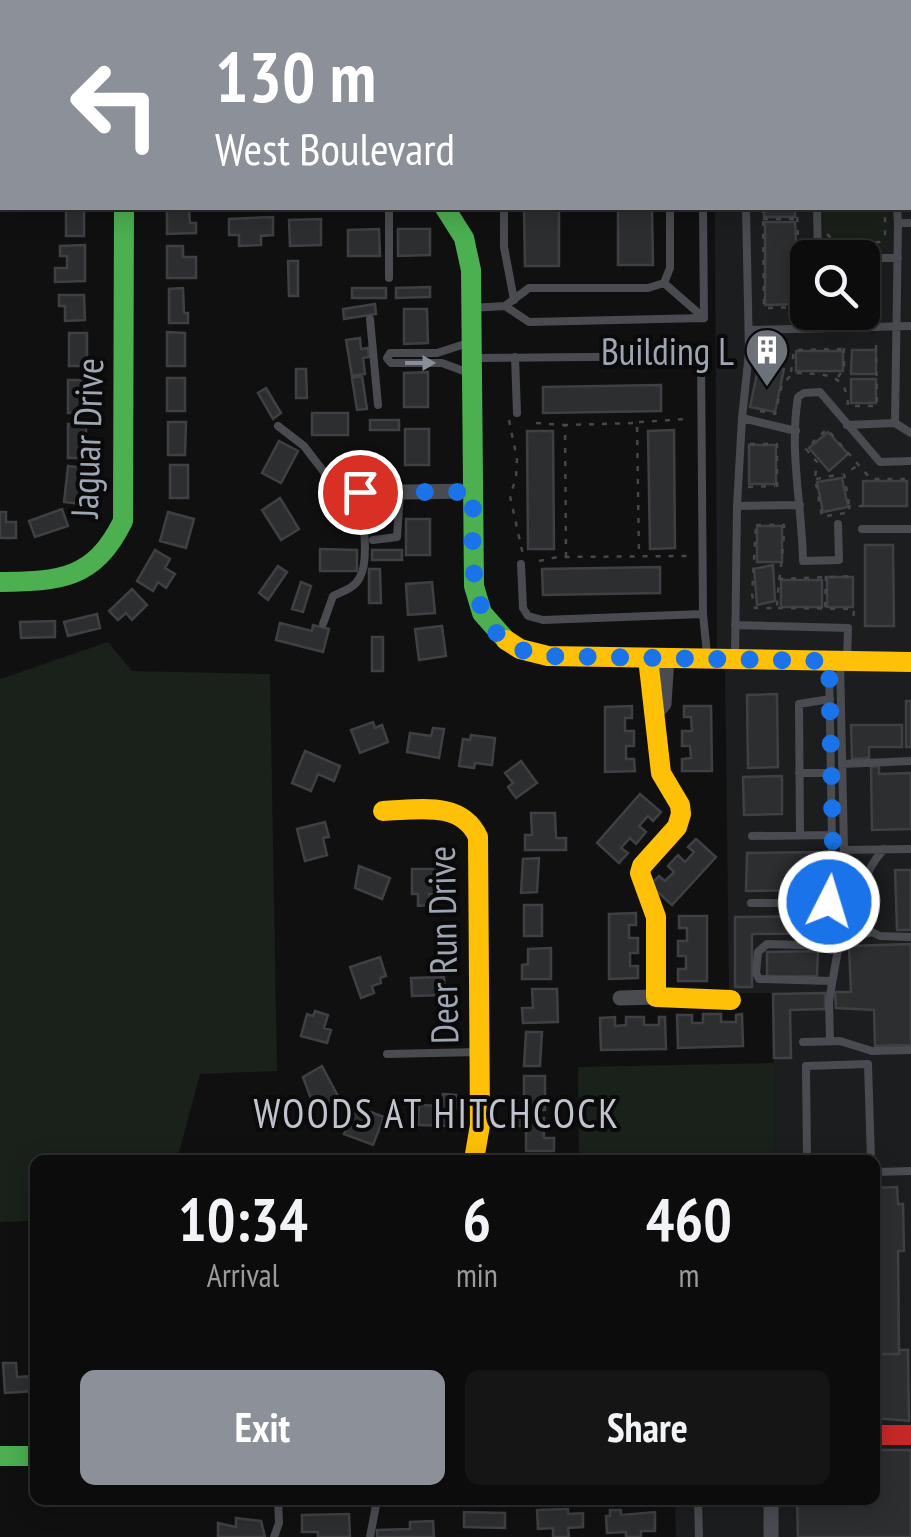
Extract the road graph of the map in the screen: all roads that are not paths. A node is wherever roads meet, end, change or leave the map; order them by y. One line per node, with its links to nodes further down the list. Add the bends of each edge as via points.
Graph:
1 (124, 210): 51 (street, Jaguar Drive, via 124,522 104,556 80,573)
2 (389, 210): 15 (lane)
3 (447, 210): 19 (street, via 469,252)
4 (504, 210): 17 (lane)
5 (670, 210): 16 (lane)
6 (703, 210): 20 (lane)
7 (746, 210): 26 (lane)
8 (817, 210): 12 (lane)
9 (897, 210): 11 (lane)
10 (911, 223): 11 (lane)
11 (898, 224): 14 (lane)
12 (818, 240)
13 (880, 258): 14 (lane)
14 (898, 258): 23 (lane)
15 (389, 278)
16 (664, 284): 17 (lane, via 529,288); 20 (lane)
17 (514, 300): 18 (lane)
18 (505, 306): 19 (lane); 20 (lane, via 529,322)
19 (472, 308): 29 (street)
20 (704, 318)
21 (370, 319): 27 (lane)
22 (880, 326): 23 (lane)
23 (897, 326): 24 (lane); 34 (lane)
24 (911, 326)
25 (790, 329): 26 (lane)
26 (749, 330): 33 (lane)
27 (374, 358): 28 (lane); 31 (lane)
28 (386, 358): 29 (lane); 29 (lane, one-way to 29, via 446,364)
29 (472, 358): 30 (lane); 42 (street)
30 (515, 358): 32 (lane); 52 (lane, via 702,356)
31 (378, 405)
32 (517, 413)
33 (742, 418): 37 (lane); 45 (lane)
34 (896, 423): 35 (lane); 38 (lane)
35 (847, 425): 37 (lane, via 820,392 804,392); 39 (lane, via 880,462)
36 (278, 426): 43 (lane, via 304,446)
37 (796, 431): 44 (lane)
38 (911, 433)
39 (911, 461)
40 (360, 492): 41 (street); 43 (street); 53 (lane, via 362,576 333,596)
41 (400, 492): 42 (street); 49 (lane, via 397,537)
42 (473, 492): 55 (street, via 476,596 499,636 540,656)
43 (340, 493)
44 (800, 504): 45 (lane); 46 (lane, via 804,561 839,560)
45 (737, 506): 54 (lane)
46 (838, 524)
47 (862, 528): 48 (lane)
48 (911, 529)
49 (373, 540)
50 (523, 562): 52 (lane, via 528,616)
51 (0, 582)
52 (703, 614): 56 (lane)
53 (323, 624)
54 (735, 625): 57 (lane); 58 (lane, via 848,628)
55 (658, 658): 56 (street); 77 (street, via 651,703 661,773 681,814 639,874 655,909)
56 (708, 659): 57 (street)
57 (735, 659): 58 (street)
58 (839, 661): 59 (street); 60 (lane); 62 (lane)
59 (911, 662)
60 (830, 700): 63 (lane); 64 (lane, via 799,704)
61 (911, 761): 62 (lane)
62 (842, 764): 71 (lane)
63 (832, 772): 64 (lane); 67 (lane)
64 (799, 773): 66 (lane)
65 (382, 811): 83 (street, Deer Run Drive, via 450,811 476,829)
66 (800, 835): 67 (lane); 68 (lane)
67 (833, 835): 72 (lane, via 833,899)
68 (752, 836)
69 (884, 849): 70 (lane); 71 (lane); 73 (lane, via 862,885 861,912)
70 (911, 849)
71 (844, 850): 75 (lane)
72 (751, 903)
73 (873, 933): 74 (lane); 75 (lane)
74 (911, 938)
75 (840, 941): 76 (lane); 76 (lane, via 767,944 758,952 759,979)
76 (832, 982): 81 (lane)
77 (656, 997): 78 (street); 79 (street)
78 (620, 998)
79 (730, 1000)
80 (802, 1042): 81 (lane)
81 (830, 1042): 82 (lane)
82 (911, 1050)
83 (479, 1052): 84 (lane); 85 (street, Deer Run Drive)
84 (386, 1054)
85 (475, 1155)
86 (807, 1155): 87 (lane, via 806,1066 868,1064)
87 (871, 1155)
88 (911, 1171): 89 (lane)
89 (880, 1172)
90 (911, 1435): 91 (street)
91 (880, 1436)
92 (0, 1456): 93 (street)
93 (30, 1456)
94 (278, 1505): 98 (lane)
95 (376, 1505): 99 (lane)
96 (698, 1505): 100 (lane)
97 (771, 1505): 101 (street)
98 (274, 1537)
99 (370, 1537)
100 (698, 1537)
101 (771, 1537)

